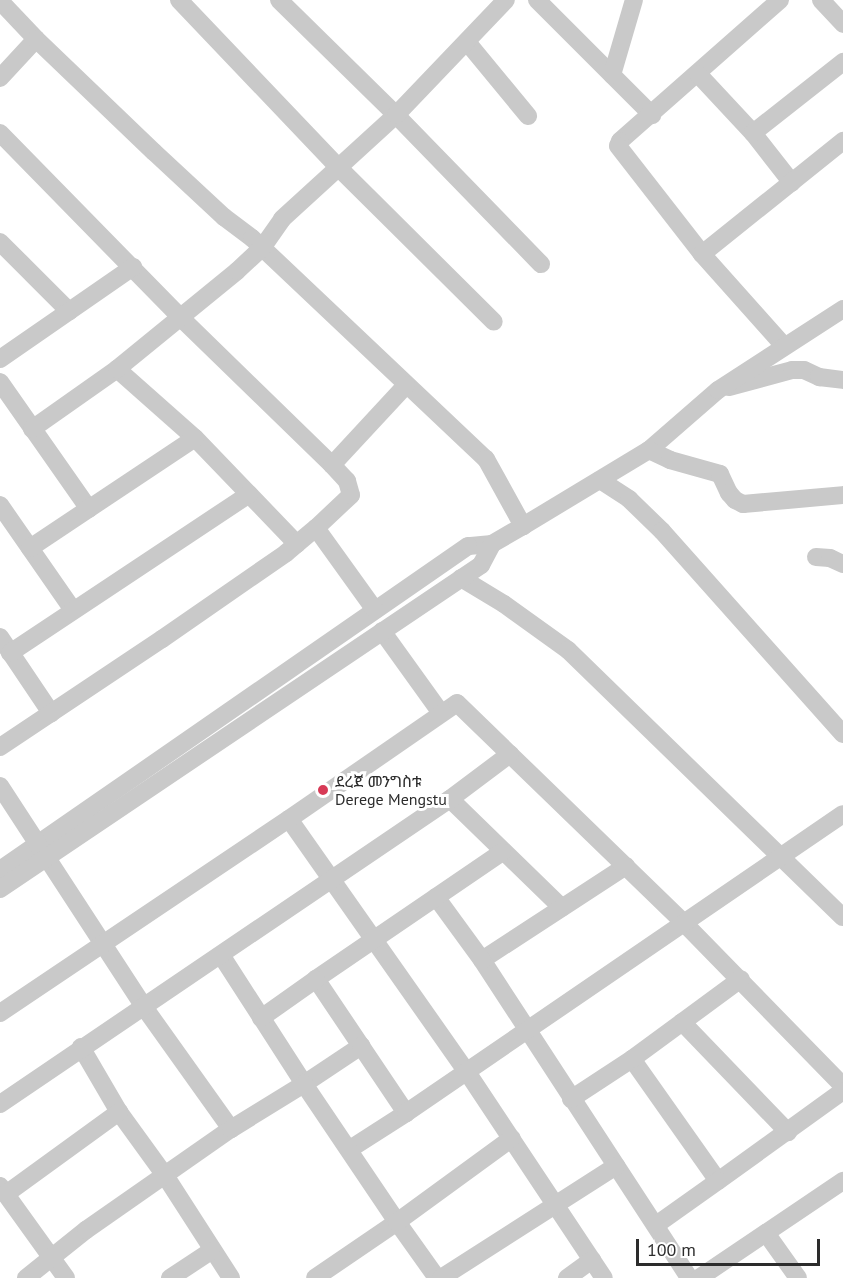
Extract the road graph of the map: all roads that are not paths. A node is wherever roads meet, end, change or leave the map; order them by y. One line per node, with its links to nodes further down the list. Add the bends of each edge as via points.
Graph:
1 (179, 0): 22 (street)
2 (279, 0): 16 (street)
3 (506, 0): 11 (street)
4 (537, 0): 14 (street)
5 (634, 0): 14 (street)
6 (780, 0): 13 (street)
7 (821, 0): 9 (street)
8 (0, 1): 10 (street)
9 (843, 24)
10 (36, 39): 15 (street); 25 (street)
11 (467, 42): 16 (street); 18 (street)
12 (843, 62): 20 (street)
13 (698, 74): 17 (street); 20 (street)
14 (612, 75): 17 (street)
15 (0, 78)
16 (396, 115): 22 (street); 27 (street)
17 (652, 115): 26 (street, via 618,146)
18 (528, 116)
19 (0, 133): 28 (street)
20 (753, 133): 23 (street)
21 (843, 141): 23 (street)
22 (339, 168): 25 (street, via 282,219); 32 (street)
23 (792, 183): 26 (street)
24 (0, 243): 30 (street)
25 (261, 248): 31 (street); 38 (street)
26 (702, 254): 33 (street)
27 (541, 264)
28 (133, 267): 30 (street); 31 (street)
29 (843, 309): 33 (street)
30 (69, 311): 34 (street)
31 (181, 318): 35 (street); 43 (street)
32 (494, 322)
33 (783, 345): 39 (street)
34 (0, 359)
35 (117, 369): 40 (street); 41 (street)
36 (843, 381): 39 (street, via 792,370)
37 (0, 382): 40 (street)
38 (406, 385): 43 (street); 49 (street, via 486,459)
39 (718, 390): 42 (street)
40 (32, 429): 48 (street)
41 (195, 438): 45 (street); 48 (street)
42 (649, 450): 44 (street); 46 (street, via 720,474 729,493 743,504)
43 (332, 465): 50 (street, via 347,481 351,495)
44 (600, 480): 49 (street); 64 (street, via 629,499 662,531)
45 (249, 494): 51 (street); 57 (street)
46 (843, 495)
47 (0, 505): 53 (street)
48 (89, 509): 53 (street)
49 (523, 526): 52 (street)
50 (316, 528): 51 (street); 58 (street)
51 (297, 544): 62 (street)
52 (492, 544): 56 (street, via 481,564); 58 (street, via 468,546)
53 (30, 548): 57 (street)
54 (816, 557): 55 (street)
55 (843, 564)
56 (460, 578): 59 (street); 73 (street, via 568,650)
57 (73, 610): 61 (street)
58 (375, 610): 71 (street)
59 (382, 631): 63 (street); 71 (street)
60 (0, 637): 61 (street)
61 (10, 653): 62 (street)
62 (51, 713): 65 (street)
63 (441, 713): 66 (street, via 457,702); 70 (street)
64 (843, 734)
65 (0, 747)
66 (510, 754): 68 (street); 74 (street)
67 (0, 786): 71 (street)
68 (450, 800): 72 (street); 76 (street)
69 (843, 814): 73 (street)
70 (289, 819): 76 (street); 83 (street)
71 (42, 851): 75 (street); 77 (street); 83 (street)
72 (502, 852): 78 (street); 79 (street)
73 (781, 856): 80 (street); 81 (street)
74 (626, 866): 79 (street); 81 (street)
75 (0, 870)
76 (332, 880): 82 (street); 84 (street)
77 (0, 889)
78 (436, 897): 82 (street); 85 (street)
79 (562, 908): 85 (street)
80 (843, 917)
81 (684, 923): 87 (street); 92 (street)
82 (376, 939): 86 (street); 96 (street)
83 (102, 944): 88 (street); 89 (street)
84 (221, 956): 88 (street); 90 (street)
85 (483, 960): 92 (street)
86 (316, 979): 90 (street); 93 (street)
87 (741, 979): 91 (street); 98 (street)
88 (144, 1007): 94 (street); 104 (street)
89 (0, 1013)
90 (261, 1017): 97 (street)
91 (682, 1022): 95 (street); 105 (street)
92 (528, 1029): 96 (street); 100 (street)
93 (361, 1046): 97 (street); 103 (street)
94 (81, 1047): 101 (street); 102 (street)
95 (632, 1059): 100 (street); 110 (street)
96 (467, 1071): 103 (street); 106 (street)
97 (304, 1084): 104 (street); 107 (street)
98 (843, 1086)
99 (843, 1091): 105 (street)
100 (571, 1099): 108 (street)
101 (0, 1104)
102 (119, 1112): 109 (street); 112 (street)
103 (406, 1113): 107 (street)
104 (231, 1129): 109 (street)
105 (788, 1132): 110 (street)
106 (512, 1138): 113 (street); 114 (street)
107 (350, 1149): 114 (street)
108 (616, 1166): 113 (street); 115 (street)
109 (166, 1177): 117 (street); 118 (street)
110 (718, 1180): 115 (street)
111 (843, 1181): 116 (street)
112 (3, 1190): 118 (street)
113 (556, 1203): 119 (street); 125 (street)
114 (397, 1222): 120 (street); 125 (street)
115 (656, 1225): 128 (street)
116 (766, 1233): 129 (street); 130 (street)
117 (211, 1251): 123 (street); 124 (street)
118 (51, 1256): 121 (street); 122 (street)
119 (592, 1260): 126 (street); 127 (street)
120 (327, 1275)
121 (26, 1278)
122 (66, 1278)
123 (170, 1278)
124 (231, 1278)
125 (439, 1278)
126 (567, 1278)
127 (604, 1278)
128 (689, 1278)
129 (699, 1278)
130 (798, 1278)

